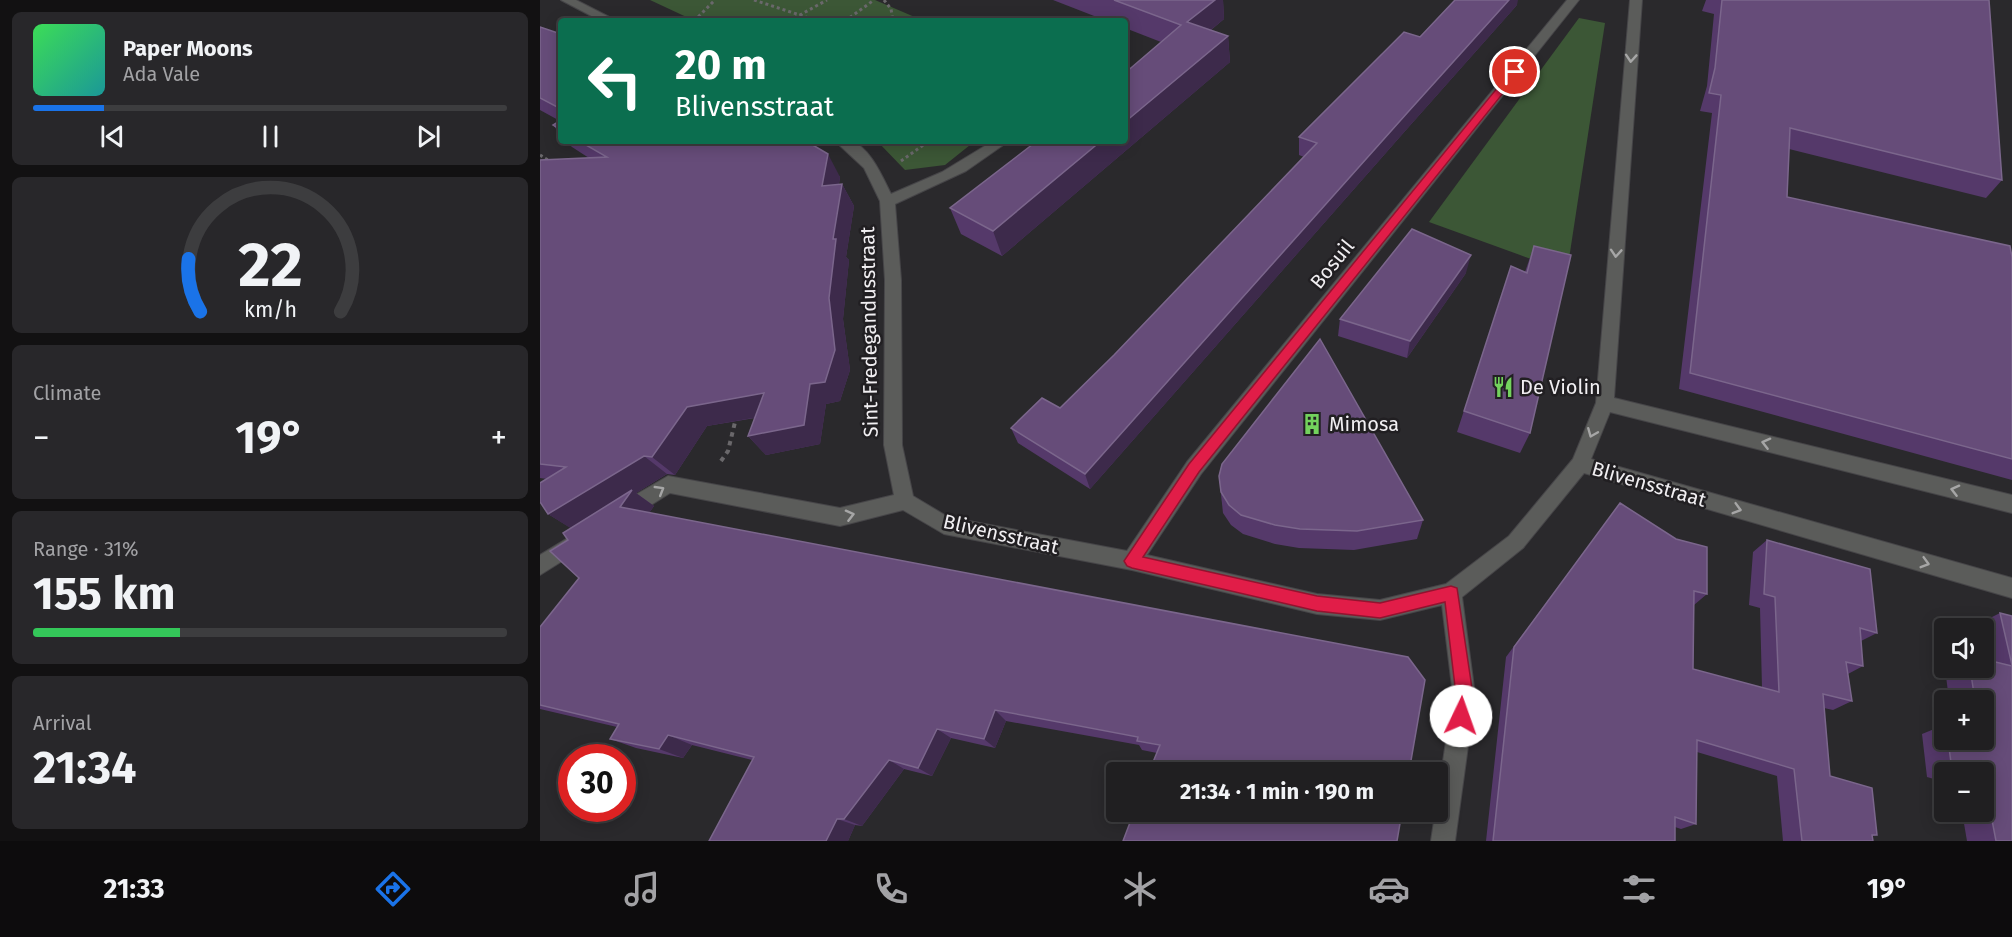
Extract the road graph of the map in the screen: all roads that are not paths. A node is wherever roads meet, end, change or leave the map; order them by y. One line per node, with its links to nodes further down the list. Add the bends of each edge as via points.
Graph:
1 (567, 0): 4 (street)
2 (1573, 0): 14 (street, Bosuil, via 1194,468)
3 (1635, 0): 8 (street, one-way to 8)
4 (605, 18)
5 (846, 144): 7 (street, Sint-Fredegandusstraat, via 870,166)
6 (998, 144): 7 (street, via 937,182)
7 (887, 201): 10 (street, Sint-Fredegandusstraat, via 893,280 893,446)
8 (1605, 403): 9 (street, Blivensstraat, one-way to 9); 11 (street, one-way to 8)
9 (1580, 464): 16 (street, Blivensstraat, one-way to 16); 17 (street, via 1516,542)
10 (905, 501): 12 (street, one-way to 10, via 668,484 840,517); 14 (street, Blivensstraat, via 944,525)
11 (2012, 504)
12 (608, 522)
13 (590, 534): 15 (street)
14 (1132, 561): 17 (street, Blivensstraat, via 1317,604 1380,610)
15 (540, 566)
16 (2012, 588)
17 (1451, 593): 18 (street, via 1464,695)
18 (1443, 841)

